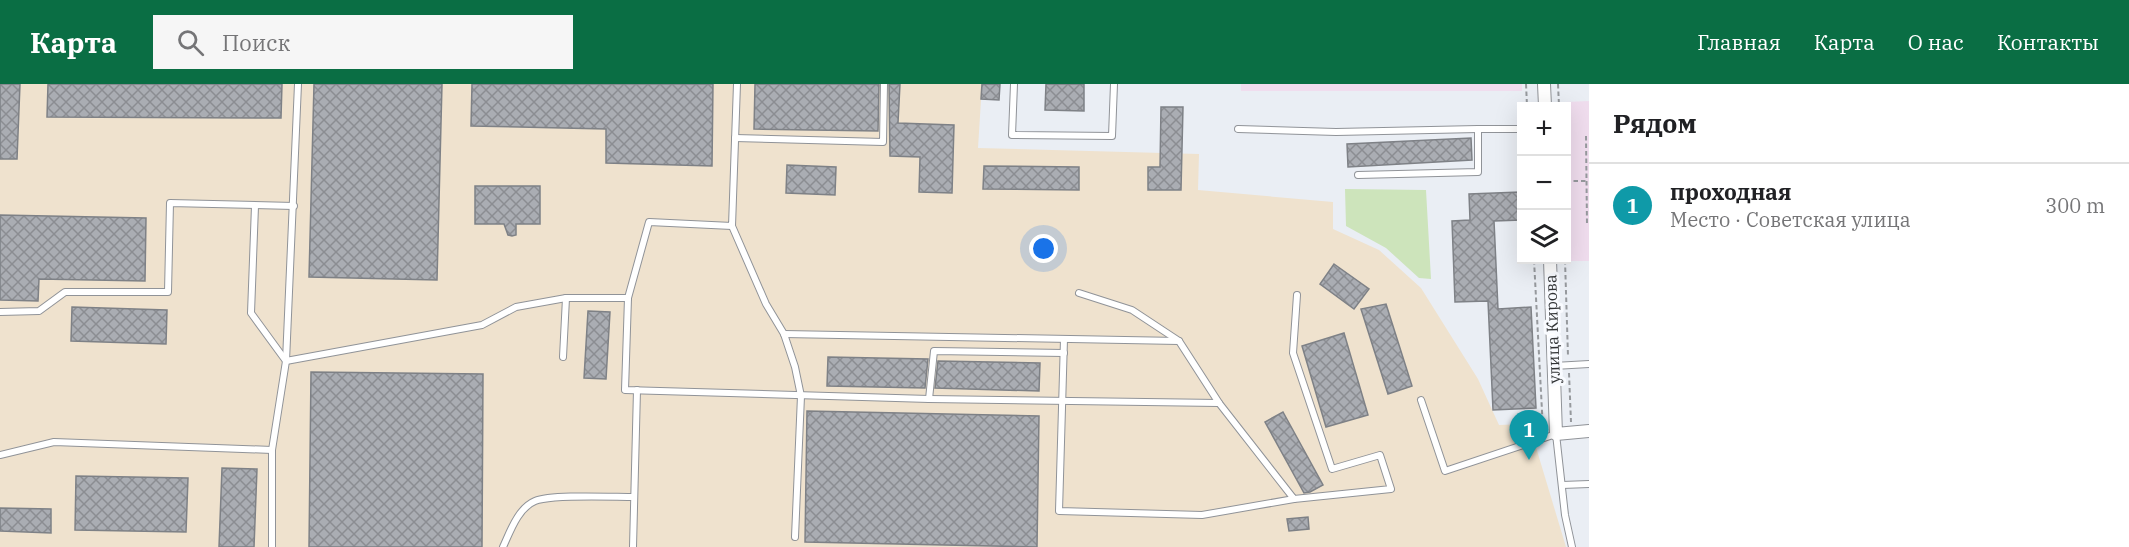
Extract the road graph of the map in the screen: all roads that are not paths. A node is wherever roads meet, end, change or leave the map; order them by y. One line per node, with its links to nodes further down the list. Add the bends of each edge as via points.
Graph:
1 (298, 84): 14 (lane)
2 (737, 84): 11 (lane)
3 (884, 84): 11 (lane, via 883,142)
4 (1014, 84): 5 (lane, via 1012,135 1112,136)
5 (1114, 84)
6 (1544, 84): 7 (street)
7 (1545, 102)
8 (1238, 129): 9 (lane)
9 (1478, 129): 10 (lane); 12 (lane, via 1478,172)
10 (1517, 129)
11 (735, 138): 15 (lane)
12 (1358, 175)
13 (255, 206): 14 (lane); 21 (lane, via 170,202 168,292 65,292 39,311); 27 (lane, via 251,313)
14 (294, 206): 27 (lane)
15 (732, 226): 20 (lane, via 649,222); 22 (lane, via 766,304)
16 (1550, 264): 29 (street, улица Кирова)
17 (1079, 293): 24 (lane, via 1132,310)
18 (1297, 295): 43 (lane, via 1293,353 1332,469 1380,455 1391,489)
19 (566, 298): 20 (lane); 26 (lane); 27 (lane, via 516,307 482,325)
20 (628, 298): 30 (lane, via 625,390)
21 (0, 312)
22 (784, 334): 23 (lane); 31 (lane)
23 (1064, 339): 24 (lane); 25 (lane)
24 (1179, 341): 35 (lane)
25 (1064, 353): 32 (lane, via 934,351); 34 (lane)
26 (563, 357)
27 (286, 361): 38 (lane)
28 (1589, 364): 29 (lane)
29 (1554, 366): 37 (street, улица Кирова)
30 (637, 390): 31 (lane); 42 (lane)
31 (801, 396): 32 (lane); 44 (lane)
32 (929, 399): 34 (lane)
33 (1421, 400): 37 (lane, via 1445,471)
34 (1063, 401): 35 (lane); 43 (lane, via 1059,511 1202,515)
35 (1219, 403): 43 (lane)
36 (1589, 431): 37 (street)
37 (1556, 434): 41 (lane)
38 (273, 450): 39 (lane, via 54,442); 45 (lane)
39 (0, 455)
40 (1589, 484): 41 (lane)
41 (1562, 485): 48 (lane)
42 (634, 497): 46 (lane, via 533,501 518,516); 47 (lane)
43 (1294, 499)
44 (795, 537)
45 (272, 547)
46 (503, 547)
47 (633, 547)
48 (1572, 547)

